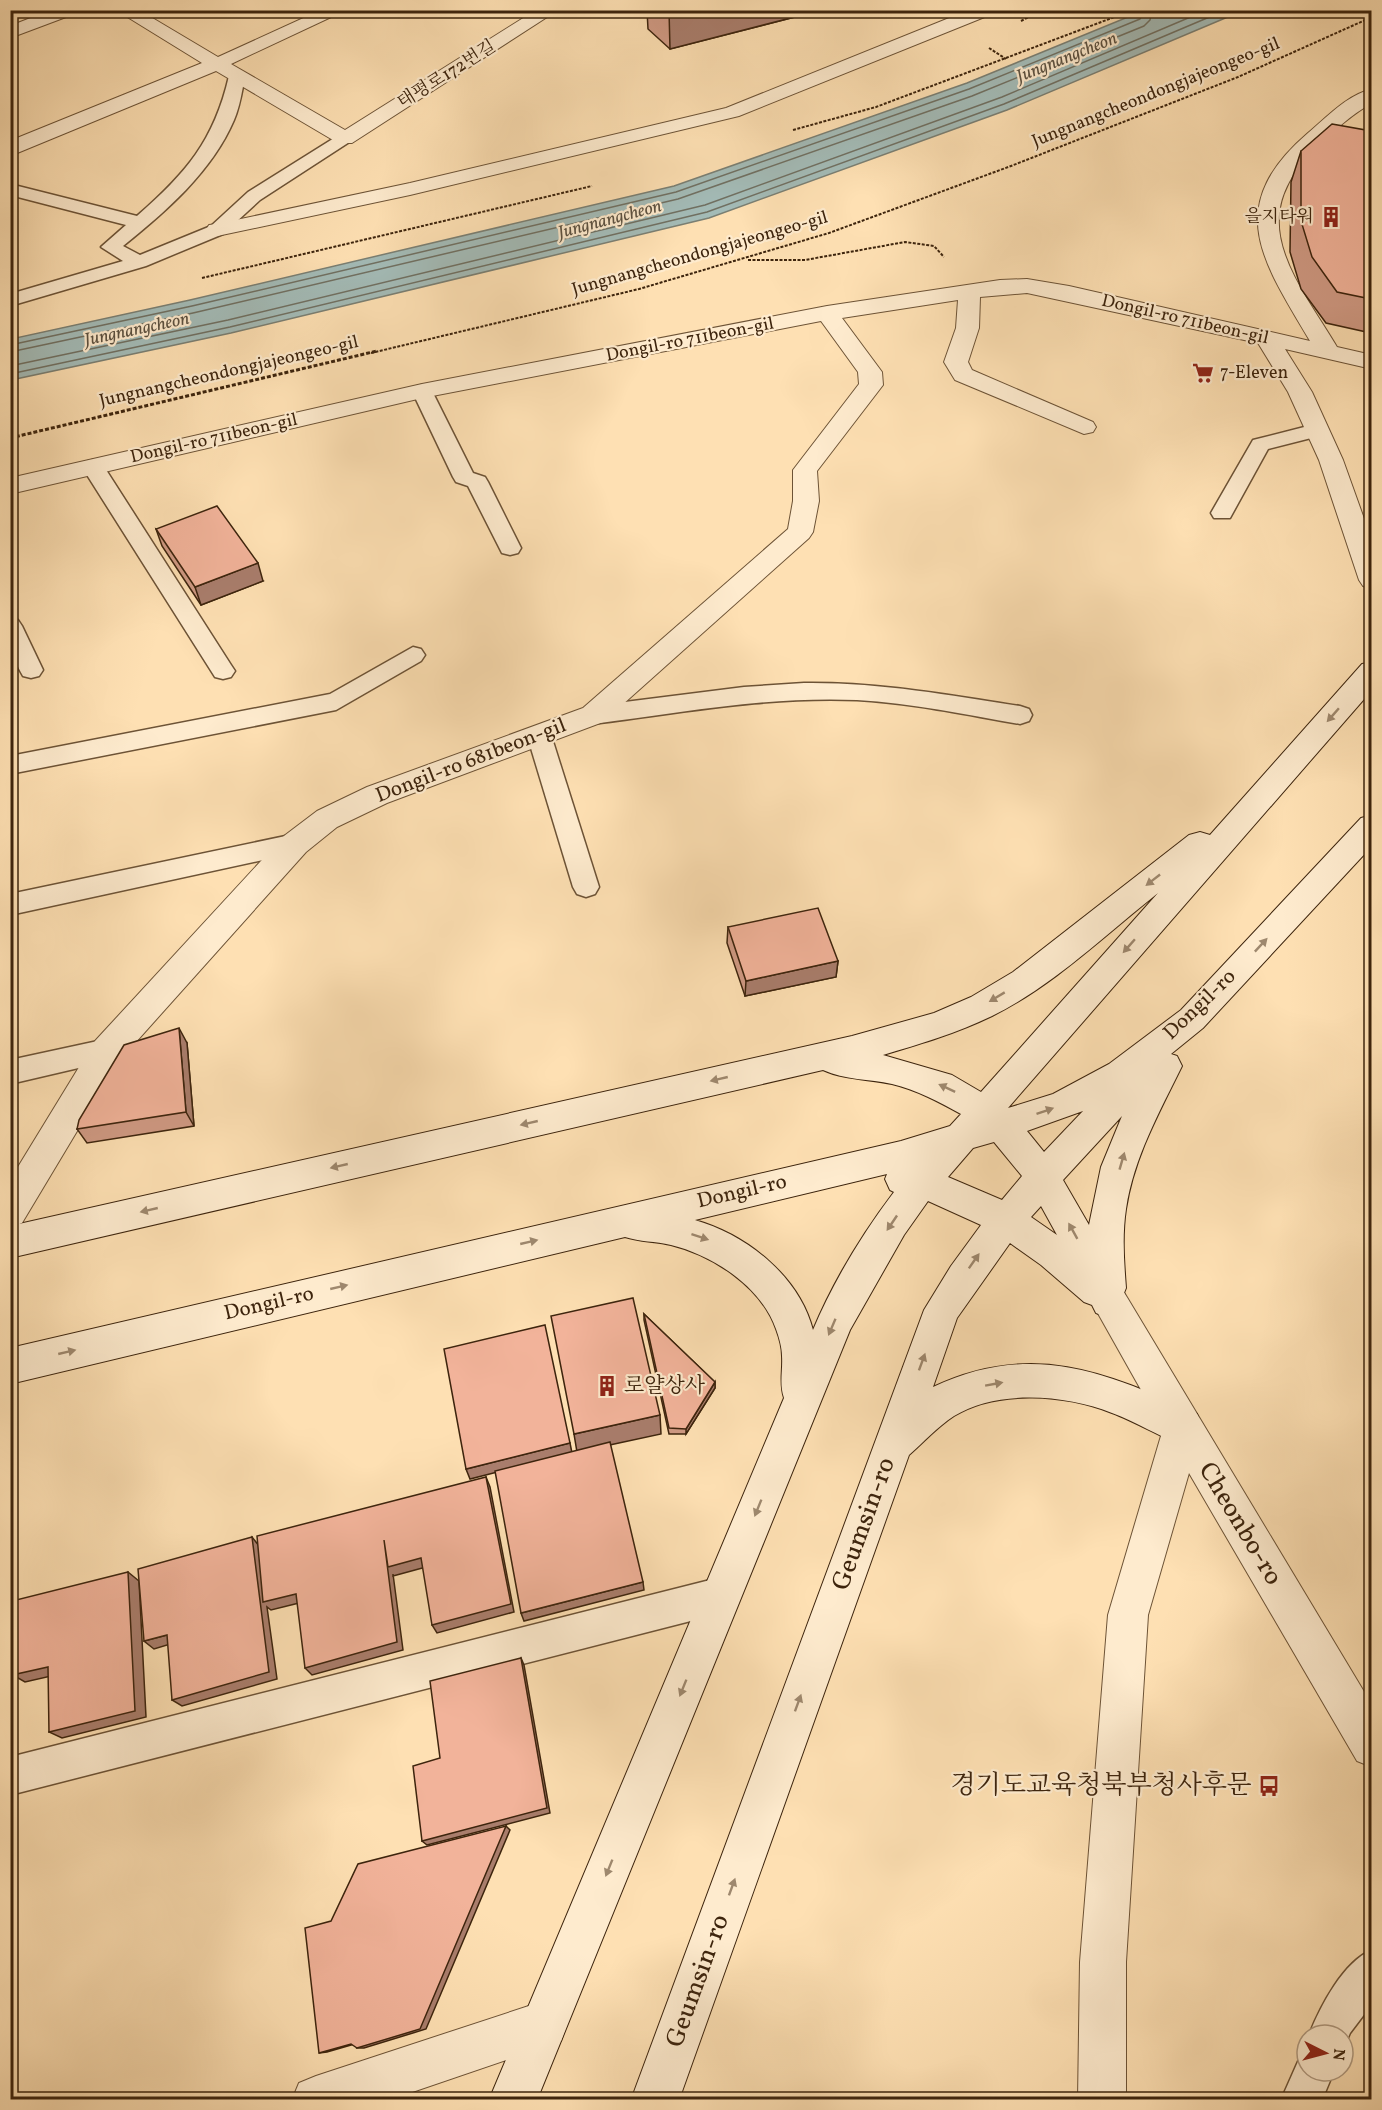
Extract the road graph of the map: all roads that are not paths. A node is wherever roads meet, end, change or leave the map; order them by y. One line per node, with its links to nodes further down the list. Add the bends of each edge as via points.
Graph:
1 (68, 10): 6 (street)
2 (125, 10): 7 (street)
3 (337, 10): 7 (street)
4 (549, 10): 10 (street, 태평로172번길)
5 (986, 10): 14 (street, via 732,112 410,189)
6 (10, 33)
7 (217, 64): 8 (street); 11 (street)
8 (237, 75): 10 (street); 13 (lane, via 222,128 203,157)
9 (1371, 95): 20 (street, via 1291,159 1267,210 1273,248)
10 (345, 139): 14 (lane, via 254,196)
11 (10, 150)
12 (10, 189): 13 (lane)
13 (142, 223): 15 (lane, via 110,248)
14 (217, 230): 15 (lane)
15 (139, 262): 17 (lane)
16 (968, 292): 18 (street, Dongil-ro 711beon-gil); 19 (street, Dongil-ro 711beon-gil, via 1027,286); 23 (street, via 971,310 956,362 963,375)
17 (10, 300)
18 (827, 313): 22 (street, Dongil-ro 711beon-gil); 35 (street, Dongil-ro 681beon-gil, via 870,372 871,385 805,470 806,501 800,532)
19 (1267, 339): 20 (street, Dongil-ro 711beon-gil); 24 (street, via 1300,392)
20 (1328, 352): 21 (street, Dongil-ro 711beon-gil)
21 (1371, 362)
22 (422, 392): 25 (street, Dongil-ro 711beon-gil); 28 (lane, via 464,477 477,482)
23 (1084, 427)
24 (1316, 430): 27 (lane, via 1260,445); 29 (street, via 1331,460)
25 (93, 467): 26 (street, Dongil-ro 711beon-gil); 33 (lane)
26 (10, 486)
27 (1222, 513)
28 (510, 548)
29 (1371, 580)
30 (10, 626): 32 (lane)
31 (413, 655): 38 (lane, via 336,701)
32 (31, 670)
33 (223, 671)
34 (1371, 671): 39 (street, one-way to 39)
35 (593, 715): 36 (lane, via 834,690); 37 (street, Dongil-ro 681beon-gil)
36 (1020, 715)
37 (539, 735): 41 (street, Dongil-ro 681beon-gil, via 377,795 327,819); 42 (lane)
38 (10, 765)
39 (1265, 792): 46 (street, one-way to 46, via 1033,974 982,1006 900,1037); 48 (street, one-way to 48, via 1010,1081)
40 (1371, 826): 44 (street, Dongil-ro, one-way to 40)
41 (296, 844): 43 (lane); 45 (street, Dongil-ro 681beon-gil)
42 (586, 887)
43 (10, 905)
44 (1192, 1019): 48 (street, Dongil-ro, one-way to 44, via 1063,1105 1120,1074); 50 (street, Geumsin-ro); 57 (street, one-way to 44, via 1106,1229 1124,1152 1143,1106)
45 (107, 1051): 47 (lane); 53 (street, Dongil-ro 681beon-gil)
46 (776, 1066): 48 (street, one-way to 46, via 935,1082 902,1071 833,1061); 56 (street, one-way to 56)
47 (10, 1072)
48 (993, 1118): 49 (street); 50 (street, Cheonbo-ro)
49 (957, 1140): 51 (street, Dongil-ro); 52 (street)
50 (1043, 1177): 54 (street, Geumsin-ro); 57 (street, Cheonbo-ro, one-way to 50)
51 (786, 1182): 52 (street, via 857,1173); 55 (street, Dongil-ro)
52 (921, 1183): 54 (street); 59 (street, one-way to 59, via 891,1224 835,1321)
53 (10, 1212)
54 (1005, 1220): 57 (street, via 1052,1252); 61 (street, Geumsin-ro, one-way to 54, via 942,1310)
55 (601, 1225): 58 (street, Dongil-ro, one-way to 55); 59 (street, one-way to 59, via 642,1225 708,1239 739,1256 760,1275 788,1313 800,1349)
56 (10, 1242)
57 (1109, 1301): 60 (street, Cheonbo-ro)
58 (10, 1366)
59 (796, 1415): 62 (street, one-way to 62)
60 (1183, 1427): 61 (street, one-way to 60, via 927,1412 961,1393 996,1382 1077,1385 1125,1400); 63 (street, Cheonbo-ro); 72 (street, via 1128,1615 1103,1962)
61 (892, 1444): 71 (street, Geumsin-ro, one-way to 61)
62 (722, 1595): 64 (lane); 67 (street, one-way to 67)
63 (1371, 1746)
64 (10, 1776)
65 (1371, 1970): 66 (lane)
66 (1334, 2023)
67 (544, 2024): 69 (street); 70 (street)
68 (1309, 2083): 73 (lane)
69 (316, 2100)
70 (513, 2100)
71 (655, 2100)
72 (1102, 2100)
73 (1301, 2100)

